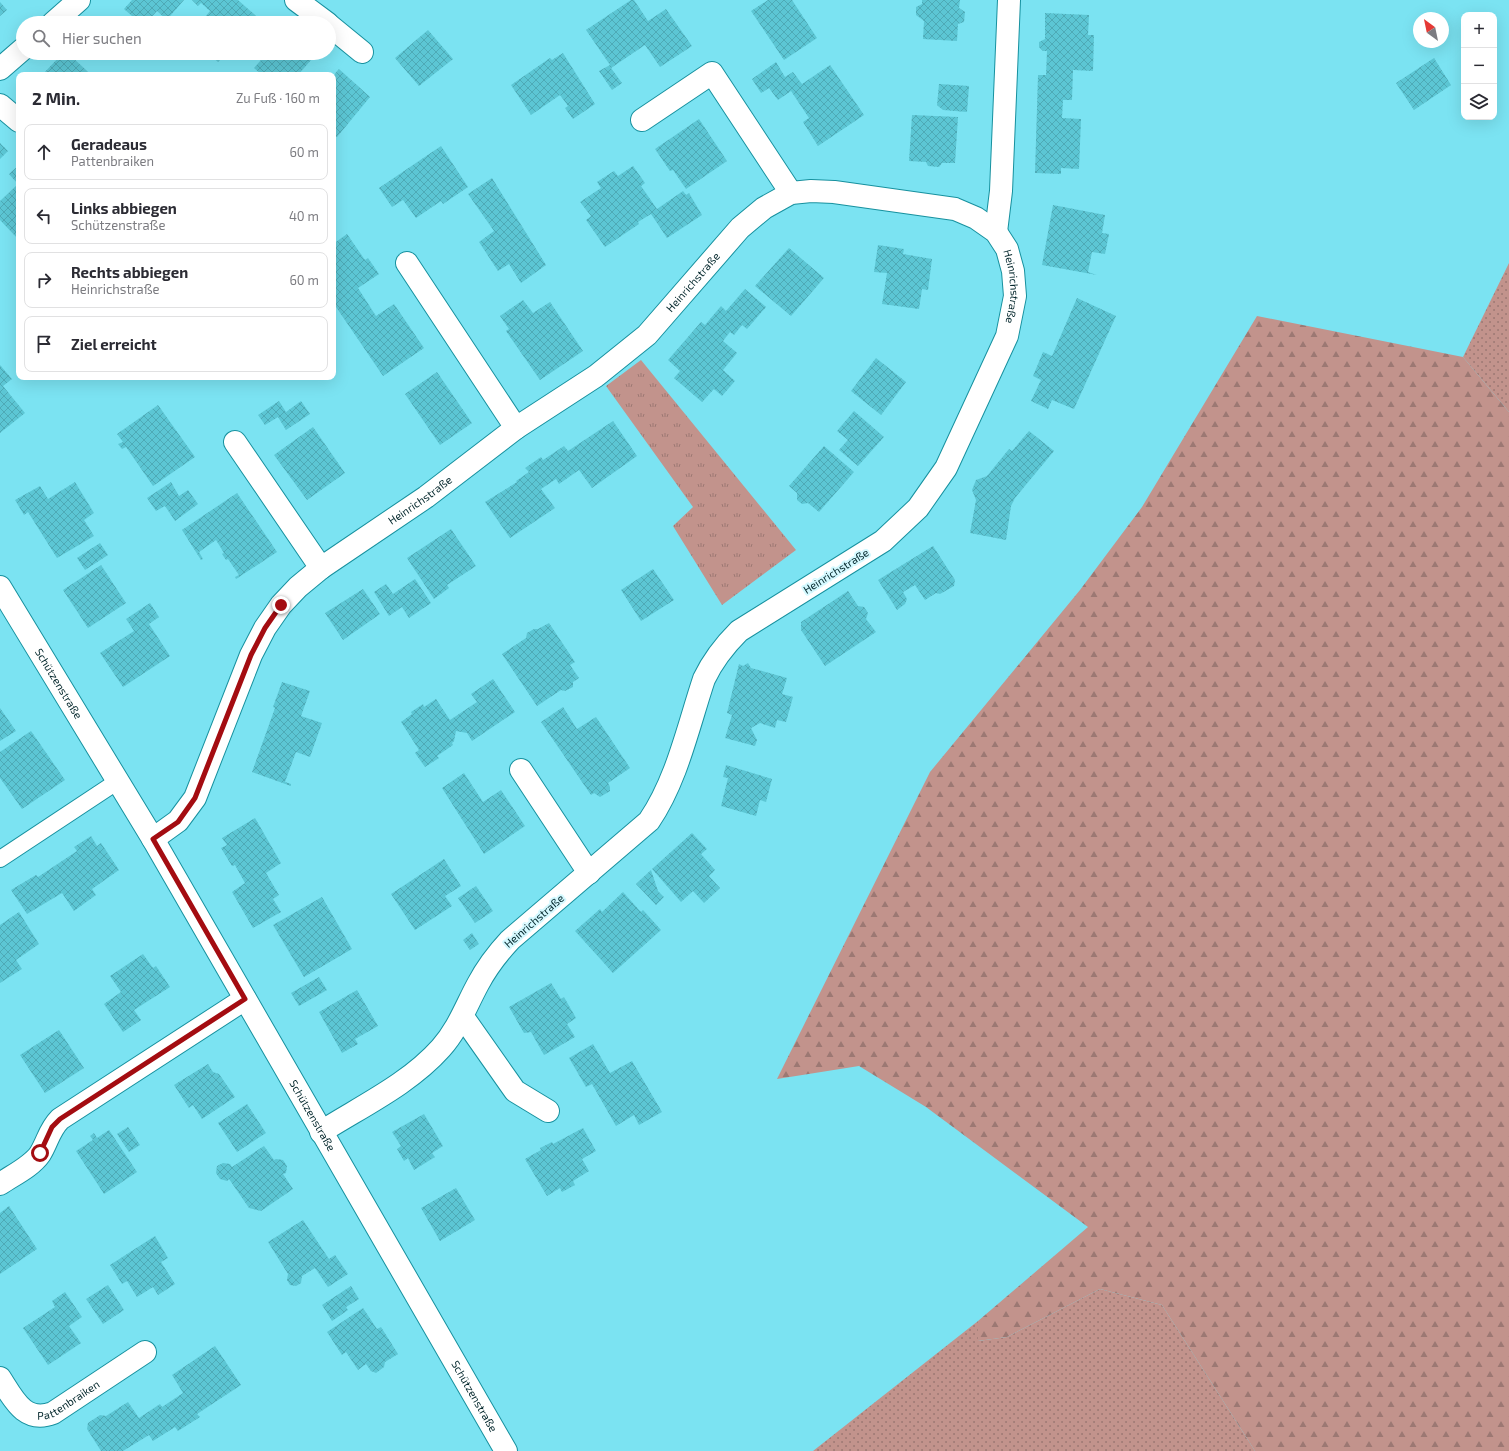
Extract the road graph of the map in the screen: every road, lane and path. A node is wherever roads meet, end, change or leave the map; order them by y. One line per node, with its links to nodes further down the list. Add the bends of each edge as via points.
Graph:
1 (79, 0): 4 (street)
2 (296, 0): 5 (street)
3 (1009, 0): 14 (street, via 1001,191)
4 (61, 16)
5 (317, 16)
6 (336, 31): 7 (street)
7 (362, 52)
8 (16, 55): 9 (street)
9 (0, 69)
10 (0, 105): 11 (street)
11 (16, 118)
12 (642, 120): 13 (street, via 712,73)
13 (791, 193): 14 (street, Heinrichstraße, via 834,192 955,209 976,218); 16 (street, Heinrichstraße, via 764,208 740,228 647,335 596,376)
14 (996, 232): 24 (street, Heinrichstraße, via 1007,249 1013,271 1015,296 1007,336 946,468 918,508 883,541 739,632 726,644 711,663 704,679 661,803 649,822)
15 (407, 262): 16 (street)
16 (516, 428): 18 (street, Heinrichstraße, via 426,497)
17 (234, 442): 18 (street)
18 (321, 568): 22 (street, Heinrichstraße, via 281,605 265,628 251,655 195,798 178,822)
19 (0, 587): 21 (street, Schützenstraße)
20 (521, 770): 24 (street)
21 (118, 781): 22 (street, Schützenstraße); 23 (lane)
22 (153, 839): 25 (street, Schützenstraße)
23 (0, 859)
24 (589, 873): 26 (street, Heinrichstraße, via 510,940 492,960 477,984)
25 (245, 999): 28 (street, Schützenstraße); 29 (street, via 60,1119 52,1127 33,1162)
26 (463, 1017): 27 (street, via 514,1091); 28 (street, Heinrichstraße, via 442,1047 414,1074)
27 (548, 1111)
28 (321, 1132): 32 (street, Schützenstraße)
29 (0, 1184)
30 (145, 1352): 31 (street, Pattenbraiken, via 53,1413 44,1416 35,1416 19,1406)
31 (0, 1378)
32 (506, 1451)

